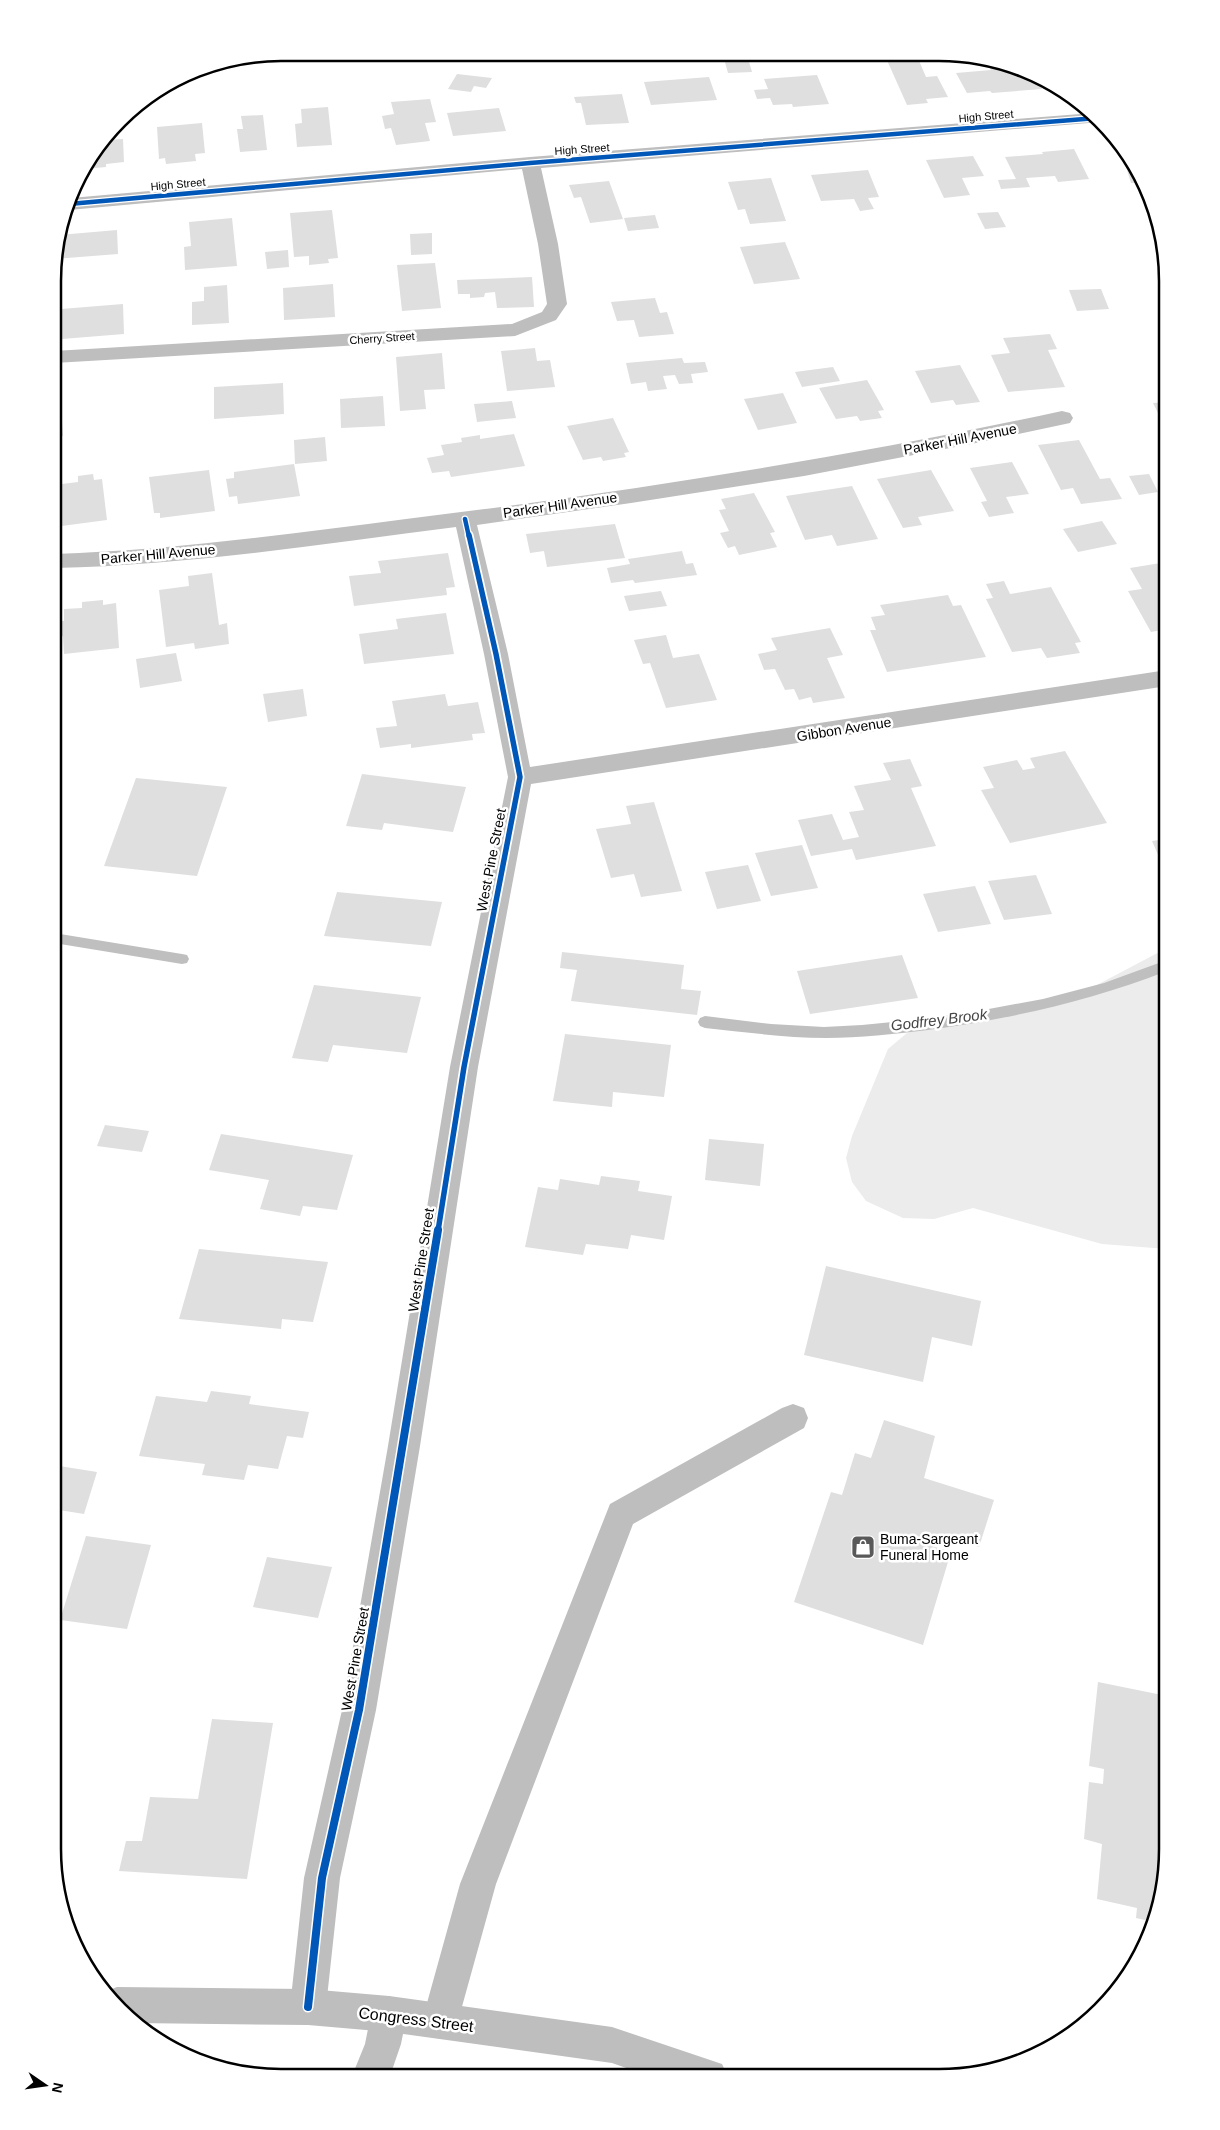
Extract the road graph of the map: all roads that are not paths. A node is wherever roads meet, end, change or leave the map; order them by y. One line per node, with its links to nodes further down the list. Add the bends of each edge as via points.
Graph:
1 (1087, 119): 2 (street, High Street)
2 (530, 163): 3 (street, High Street); 4 (street, Cherry Street, via 557,304 549,316 515,330)
3 (76, 203)
4 (61, 357)
5 (1062, 418): 6 (street, Parker Hill Avenue, via 947,444)
6 (464, 520): 7 (street, Parker Hill Avenue, via 179,553); 9 (street, West Pine Street, via 496,654)
7 (61, 561)
8 (1159, 679): 9 (street, Gibbon Avenue)
9 (520, 778): 12 (street, West Pine Street, via 464,1067 359,1710 322,1878)
10 (794, 1418): 14 (street, via 621,1514 478,1884)
11 (127, 2005): 12 (street, Congress Street)
12 (308, 2007): 13 (street, Congress Street)
13 (389, 2014): 14 (street, Congress Street); 15 (street)
14 (440, 2021): 16 (street, Congress Street, via 612,2045)
15 (374, 2069)
16 (685, 2069)

